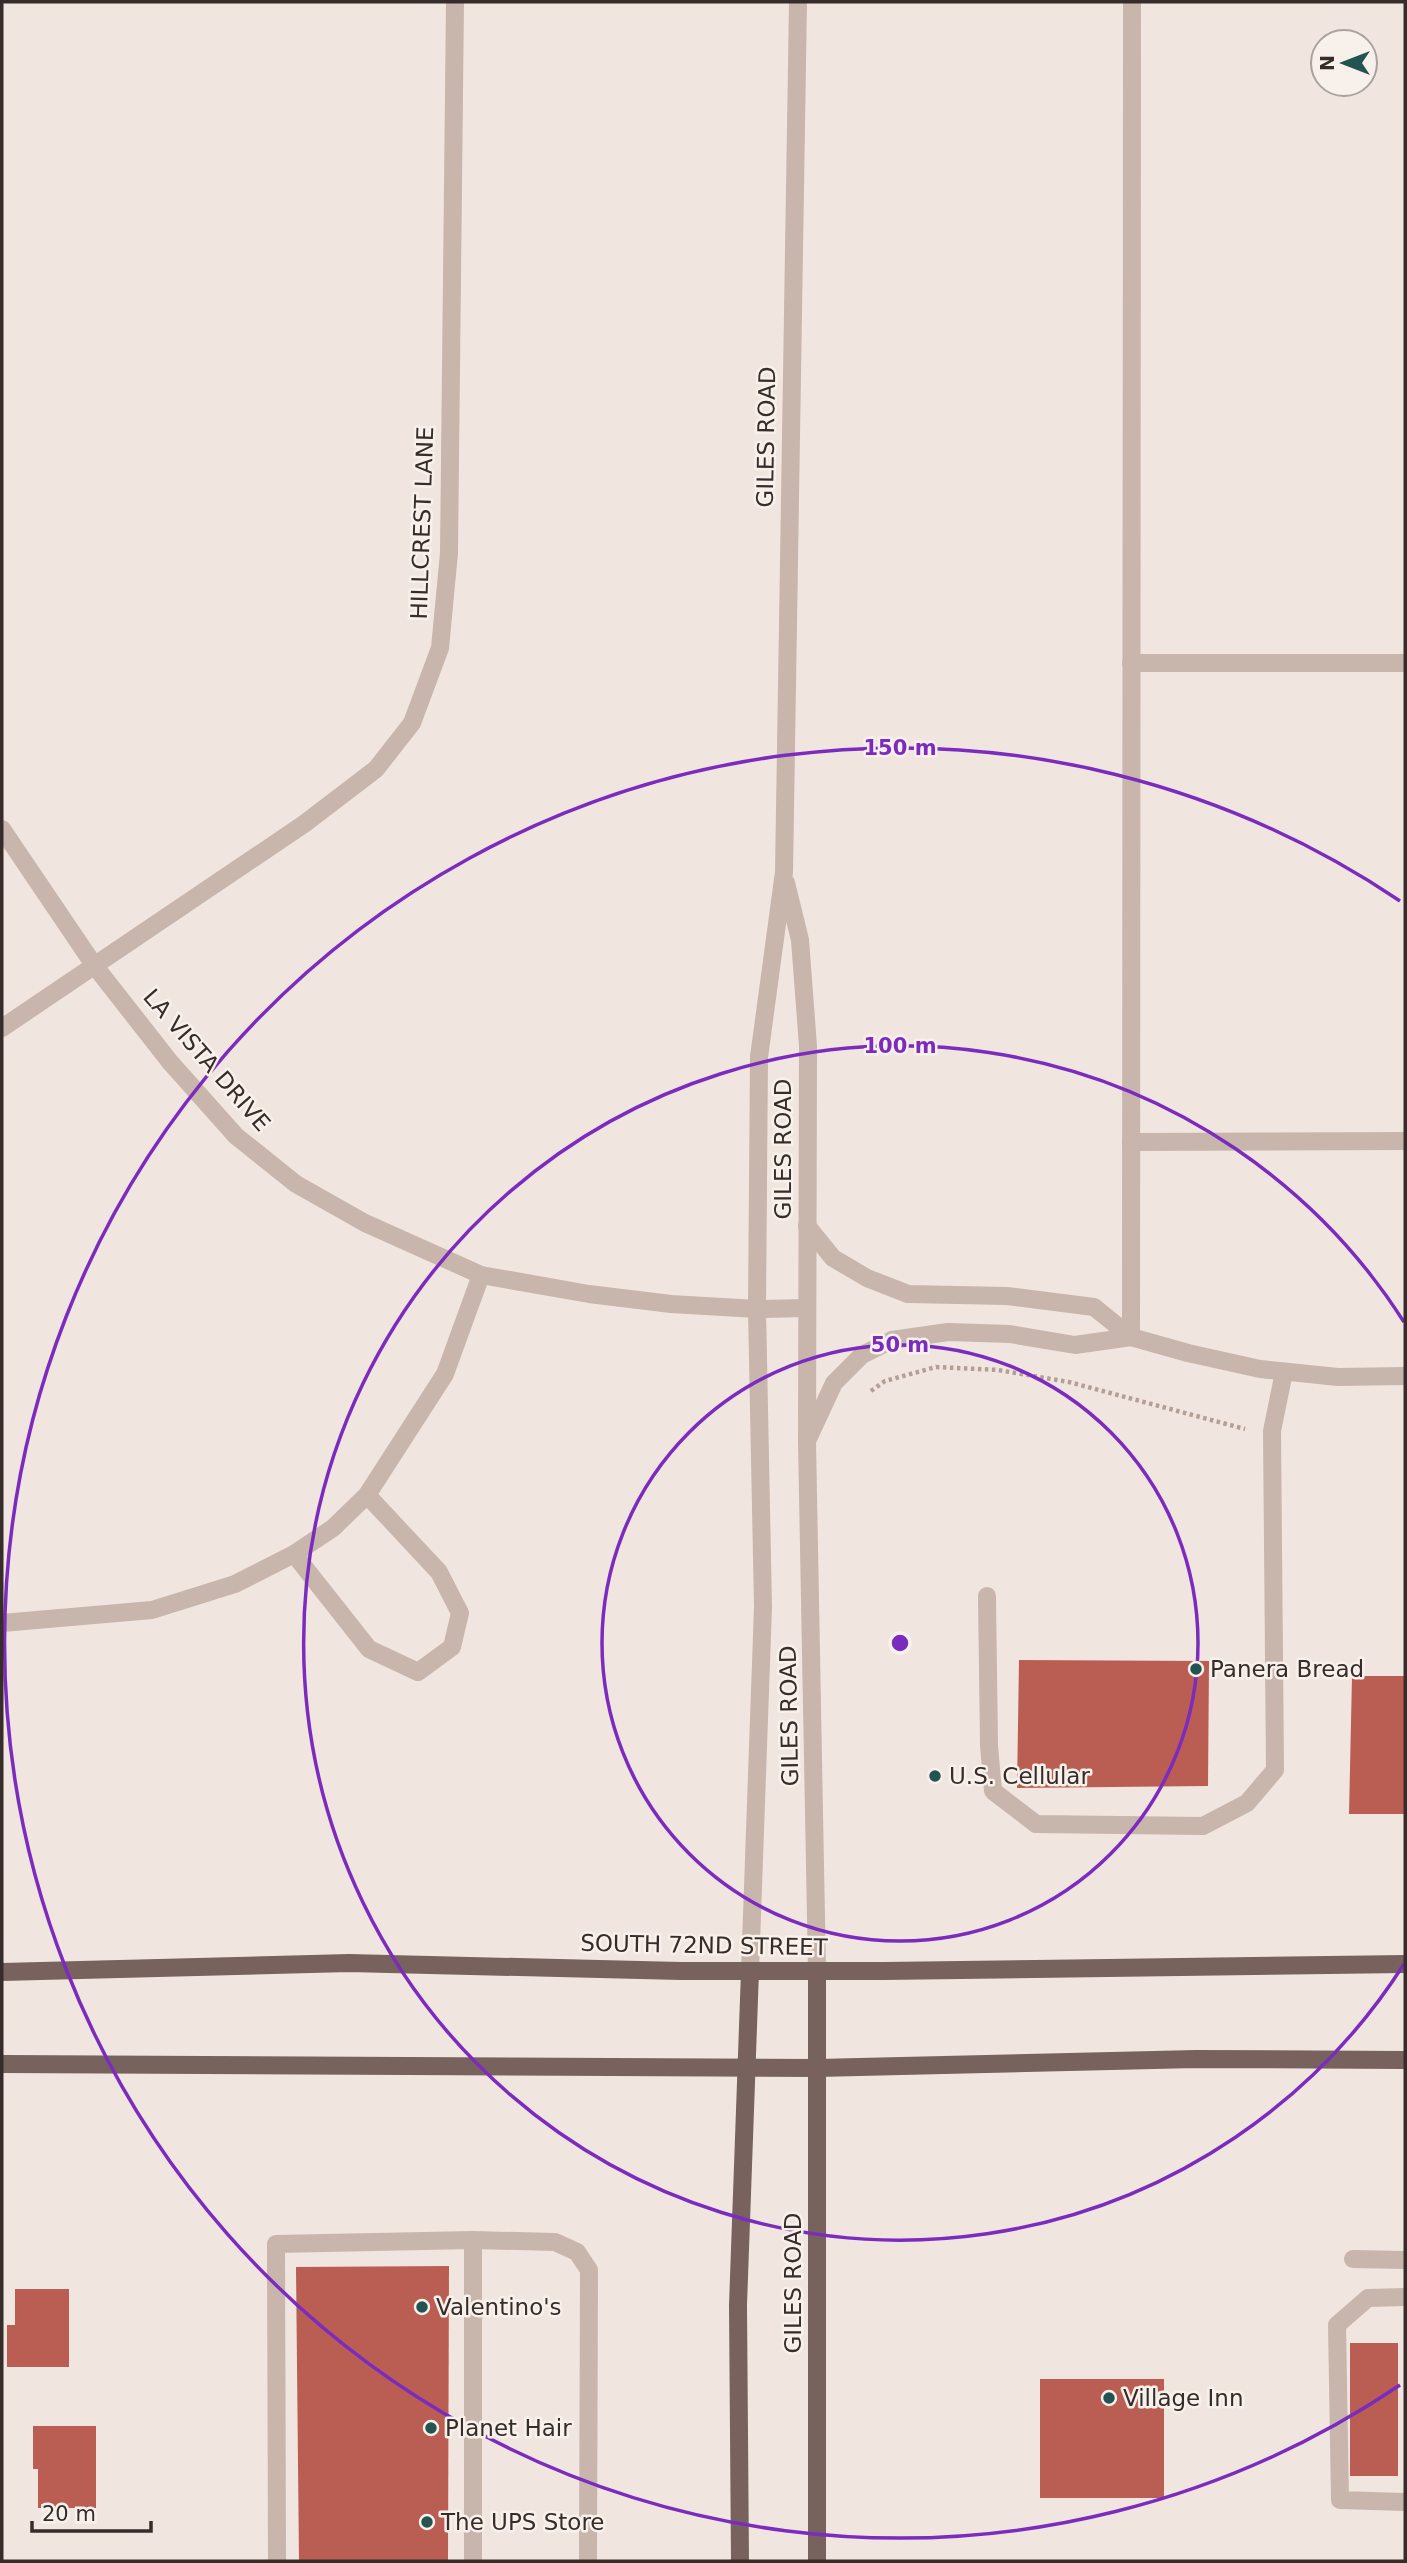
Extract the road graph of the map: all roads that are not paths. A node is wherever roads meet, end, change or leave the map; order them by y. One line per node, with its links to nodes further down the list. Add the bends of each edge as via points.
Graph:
1 (454, 2): 8 (street, HILLCREST LANE, via 449,552 440,648 412,723 366,777)
2 (797, 2): 7 (street, GILES ROAD)
3 (1132, 2): 4 (street)
4 (1131, 663): 5 (street); 11 (street)
5 (1405, 663)
6 (2, 829): 8 (street, LA VISTA DRIVE)
7 (784, 872): 12 (street, GILES ROAD, via 800,940 808,1046); 14 (street, GILES ROAD, via 760,1057)
8 (94, 965): 9 (street, HILLCREST LANE); 13 (street, LA VISTA DRIVE, via 170,1062 236,1136 296,1184 365,1223)
9 (2, 1028)
10 (1405, 1141): 11 (street)
11 (1130, 1142): 16 (street)
12 (807, 1226): 15 (street, GILES ROAD); 16 (street, via 833,1258 908,1294 1007,1296 1094,1307)
13 (481, 1276): 14 (street, LA VISTA DRIVE, via 671,1304); 20 (street, via 445,1374)
14 (757, 1308): 15 (street, LA VISTA DRIVE); 25 (street, GILES ROAD, via 763,1607)
15 (807, 1308): 19 (street, GILES ROAD)
16 (1130, 1337): 17 (street); 19 (street, via 1075,1345 1010,1334 948,1332 892,1340 862,1355 834,1383)
17 (1284, 1372): 18 (street); 22 (street, via 1272,1431 1275,1770 1247,1803 1203,1826 1036,1824 993,1791)
18 (1405, 1377)
19 (807, 1441): 26 (street, GILES ROAD)
20 (367, 1495): 21 (street, via 333,1528); 21 (street, via 439,1572 460,1613 452,1647 418,1672 369,1649)
21 (294, 1554): 23 (street, via 235,1584 152,1611)
22 (988, 1597)
23 (2, 1623)
24 (1405, 1964): 26 (main road, SOUTH 72ND STREET)
25 (750, 1971): 26 (main road, SOUTH 72ND STREET); 27 (main road, SOUTH 72ND STREET, via 349,1964); 30 (main road, GILES ROAD)
26 (817, 1971): 31 (main road, GILES ROAD)
27 (2, 1972)
28 (1405, 2060): 31 (main road, via 1196,2059)
29 (2, 2064): 30 (main road)
30 (746, 2068): 31 (main road); 40 (main road, GILES ROAD, via 738,2305)
31 (817, 2068): 41 (main road, GILES ROAD)
32 (472, 2240): 37 (street, via 276,2244); 38 (street); 39 (street, via 555,2242 577,2252 589,2270)
33 (1353, 2259): 34 (street)
34 (1405, 2260)
35 (1405, 2297): 36 (street, via 1368,2298 1337,2325 1340,2500)
36 (1405, 2502)
37 (277, 2561)
38 (473, 2561)
39 (588, 2561)
40 (740, 2561)
41 (817, 2561)

